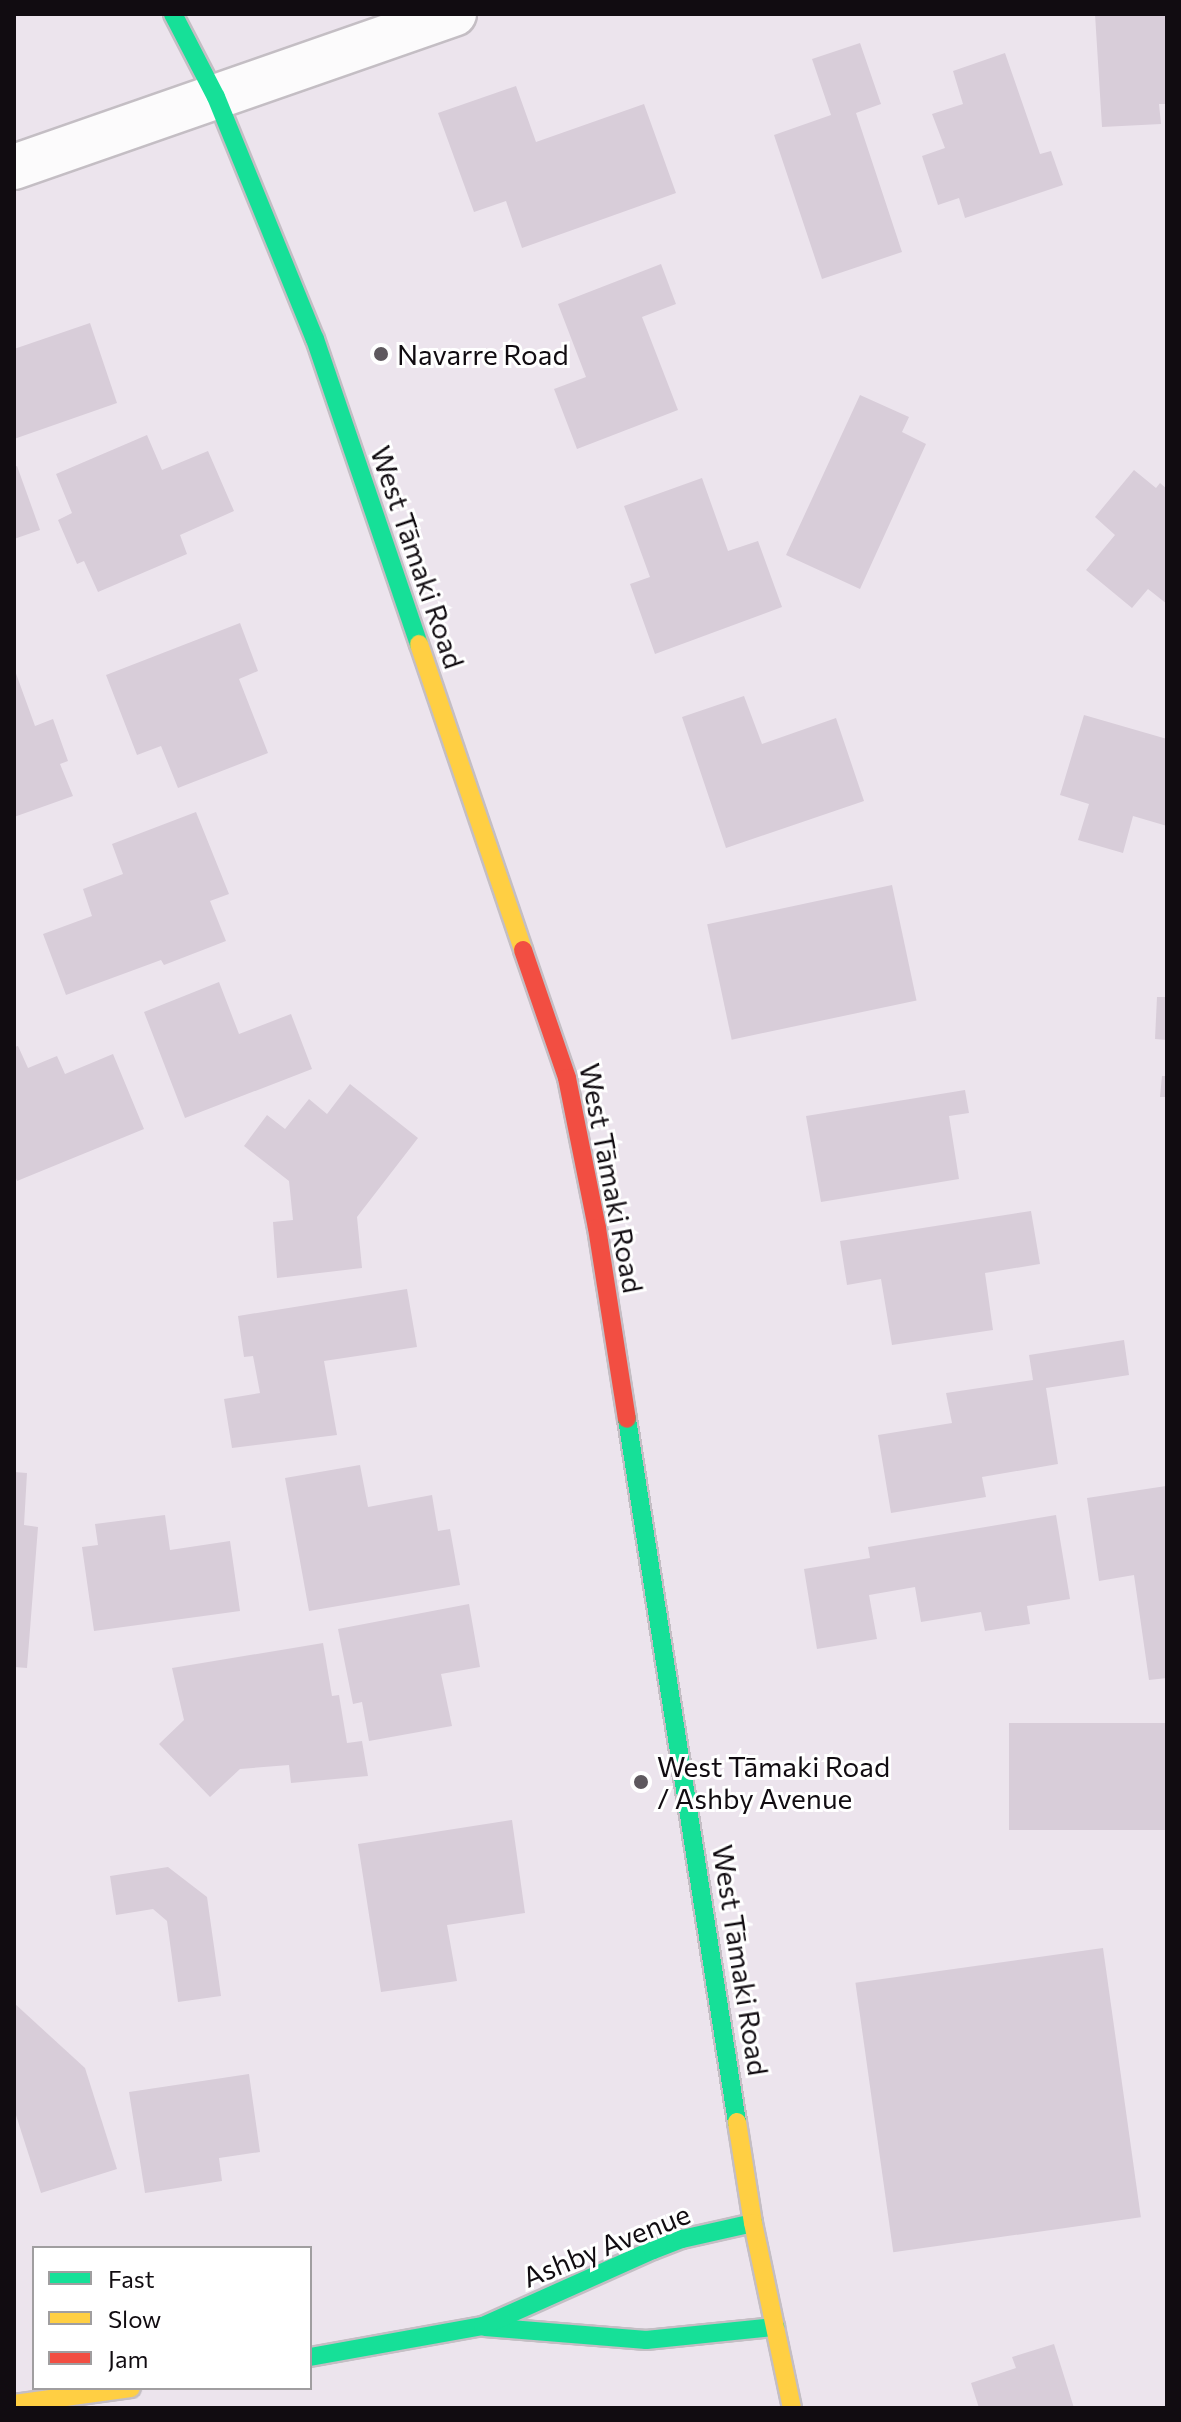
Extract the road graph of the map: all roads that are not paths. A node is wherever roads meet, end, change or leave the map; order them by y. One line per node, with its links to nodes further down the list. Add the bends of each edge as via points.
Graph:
1 (173, 14): 3 (main road, West Tāmaki Road)
2 (454, 14): 3 (street)
3 (216, 97): 4 (street); 5 (main road, West Tāmaki Road, via 315,339 567,1078 597,1228)
4 (14, 167)
5 (753, 2223): 6 (main road, Ashby Avenue, via 653,2250); 7 (main road, West Tāmaki Road)
6 (483, 2326): 7 (main road, Ashby Avenue, via 646,2340); 8 (main road, Ashby Avenue)
7 (775, 2327): 11 (main road, West Tāmaki Road)
8 (312, 2357)
9 (116, 2390): 10 (main road)
10 (14, 2404)
11 (792, 2408)

